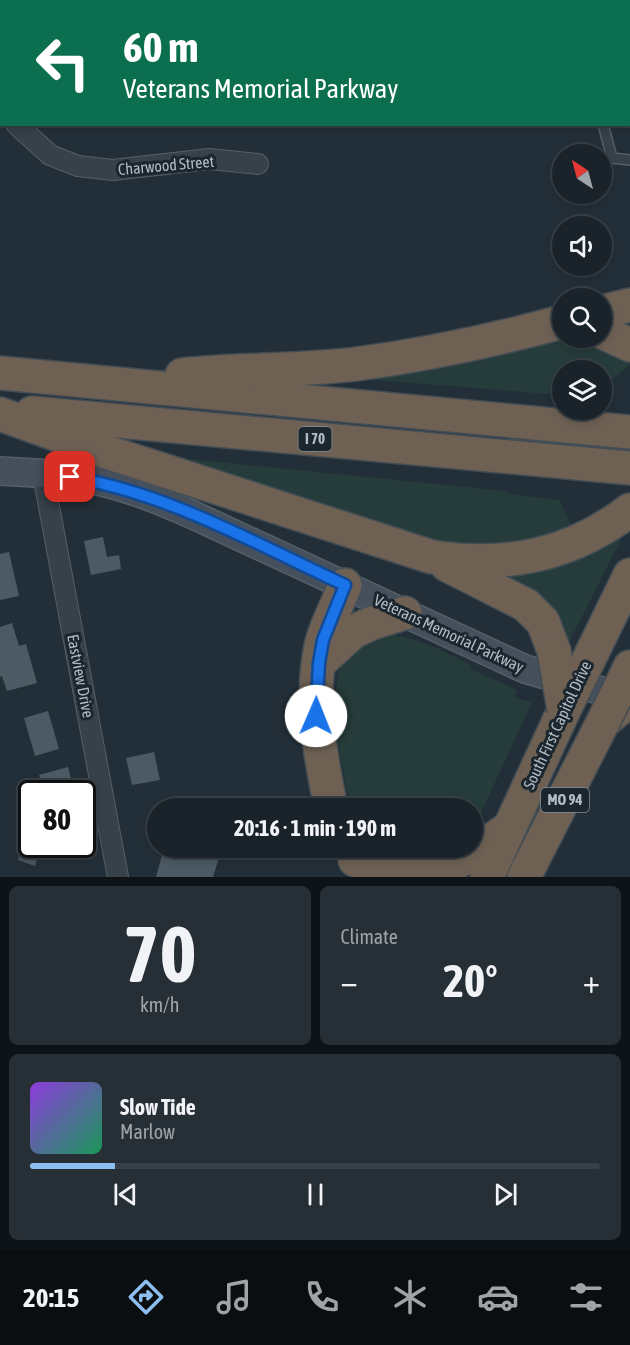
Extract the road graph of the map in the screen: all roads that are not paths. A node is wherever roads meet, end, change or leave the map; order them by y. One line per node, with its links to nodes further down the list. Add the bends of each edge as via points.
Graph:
1 (18, 126): 4 (street, Charwood Street, via 50,155 78,166 113,170 208,159)
2 (604, 126): 3 (lane, via 612,158)
3 (630, 160)
4 (258, 164)
5 (630, 305): 6 (highway)
6 (612, 310)
7 (552, 327): 11 (highway, via 356,364 230,370)
8 (612, 337): 9 (highway)
9 (630, 345)
10 (0, 373): 11 (highway, I 70)
11 (108, 383): 13 (highway, I 70)
12 (0, 412): 14 (highway, I 70); 18 (highway, via 88,446)
13 (630, 432)
14 (630, 468)
15 (0, 471): 16 (street, Veterans Memorial Parkway)
16 (44, 474): 20 (street, Veterans Memorial Parkway, via 99,481 152,498); 28 (street, Eastview Drive)
17 (630, 510): 18 (highway, via 576,543 545,553 486,562)
18 (432, 557): 24 (highway, bridge, via 526,605 543,622 554,651)
19 (630, 575): 24 (highway, South First Capitol Drive / MO 94, bridge)
20 (345, 585): 21 (street, Veterans Memorial Parkway); 22 (highway, via 323,640)
21 (405, 613): 22 (highway, via 353,632); 23 (street, Veterans Memorial Parkway, via 525,669)
22 (319, 663): 25 (highway, via 316,716)
23 (630, 684): 30 (highway, MO 94, bridge, via 603,722)
24 (564, 710): 26 (highway, South First Capitol Drive / MO 94)
25 (329, 798)
26 (510, 827): 27 (highway, via 448,868 423,874 404,874); 29 (highway, South First Capitol Drive / MO 94)
27 (356, 861)
28 (118, 877)
29 (487, 877)
30 (524, 877)

